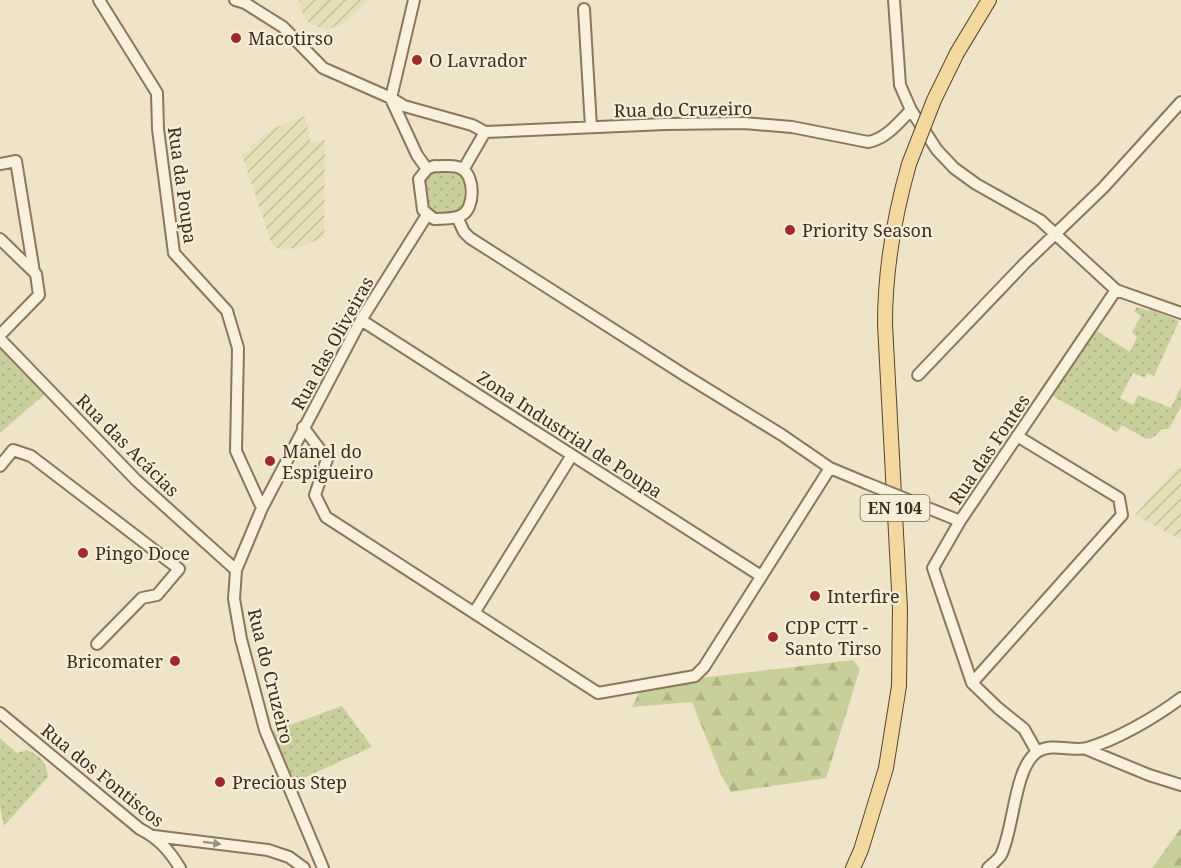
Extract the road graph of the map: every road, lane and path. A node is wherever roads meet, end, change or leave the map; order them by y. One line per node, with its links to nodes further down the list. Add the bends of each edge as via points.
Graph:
1 (99, 0): 31 (street, Rua da Poupa, via 157,93 174,253 227,311 238,348 236,452)
2 (234, 0): 7 (street, via 283,27 323,68)
3 (414, 0): 7 (street)
4 (894, 0): 9 (street, via 900,85)
5 (989, 1): 47 (main road, EN 104, bridge, via 934,100 909,164 889,246 885,324 900,609 899,686 886,768)
6 (584, 9): 10 (street)
7 (391, 98): 11 (street, via 404,106); 13 (street)
8 (1181, 102): 17 (street)
9 (911, 110): 10 (street, Rua do Cruzeiro, via 884,136 868,142 792,127 744,123); 17 (street, via 954,168 1040,220)
10 (591, 127): 11 (street, Rua do Cruzeiro)
11 (485, 132): 14 (street)
12 (0, 164): 19 (street, via 16,161)
13 (427, 169): 14 (street, via 442,166); 15 (street, via 419,179 421,205)
14 (464, 170): 16 (street, via 471,181 470,208)
15 (427, 215): 16 (street, via 434,219); 22 (street, Rua das Oliveiras)
16 (457, 217): 29 (street, via 470,238)
17 (1055, 234): 20 (street); 24 (street)
18 (0, 239): 19 (street)
19 (34, 272): 23 (street, via 39,295)
20 (1116, 290): 21 (street); 26 (street, Rua das Fontes)
21 (1181, 313)
22 (361, 320): 25 (street, Rua das Oliveiras); 27 (street, Zona Industrial de Poupa)
23 (0, 337): 33 (street, Rua das Acácias, via 136,480)
24 (918, 375)
25 (303, 427): 30 (street, Rua das Oliveiras); 35 (street, via 327,459 315,495 326,517)
26 (1017, 436): 32 (street, Rua das Fontes); 37 (street, via 1119,498 1122,515)
27 (572, 455): 34 (street, Zona Industrial de Poupa); 35 (street)
28 (0, 466): 36 (street, via 13,450 31,456 179,569 157,595 142,598)
29 (830, 468): 32 (street, bridge); 34 (street)
30 (272, 490): 31 (street, Rua do Cruzeiro)
31 (262, 508): 33 (street, Rua do Cruzeiro)
32 (960, 521): 37 (street, Rua das Fontes, via 933,568)
33 (236, 570): 46 (street, Rua do Cruzeiro, via 234,599 241,639 265,730)
34 (761, 576): 35 (street, via 704,668 695,676 598,693)
35 (474, 613)
36 (97, 644)
37 (972, 683): 41 (street, Rua das Fontes, via 1024,729)
38 (1181, 698): 40 (street, via 1125,732)
39 (0, 713): 43 (street, Rua dos Fontiscos, via 140,829)
40 (1086, 748): 41 (street, via 1048,747); 42 (street)
41 (1037, 752): 48 (street, via 1023,770 1000,856)
42 (1181, 785)
43 (154, 836): 44 (street, Rua dos Fontiscos); 45 (street, one-way to 45, via 268,850 289,857)
44 (180, 868)
45 (304, 868)
46 (323, 868)
47 (853, 868)
48 (988, 868)

